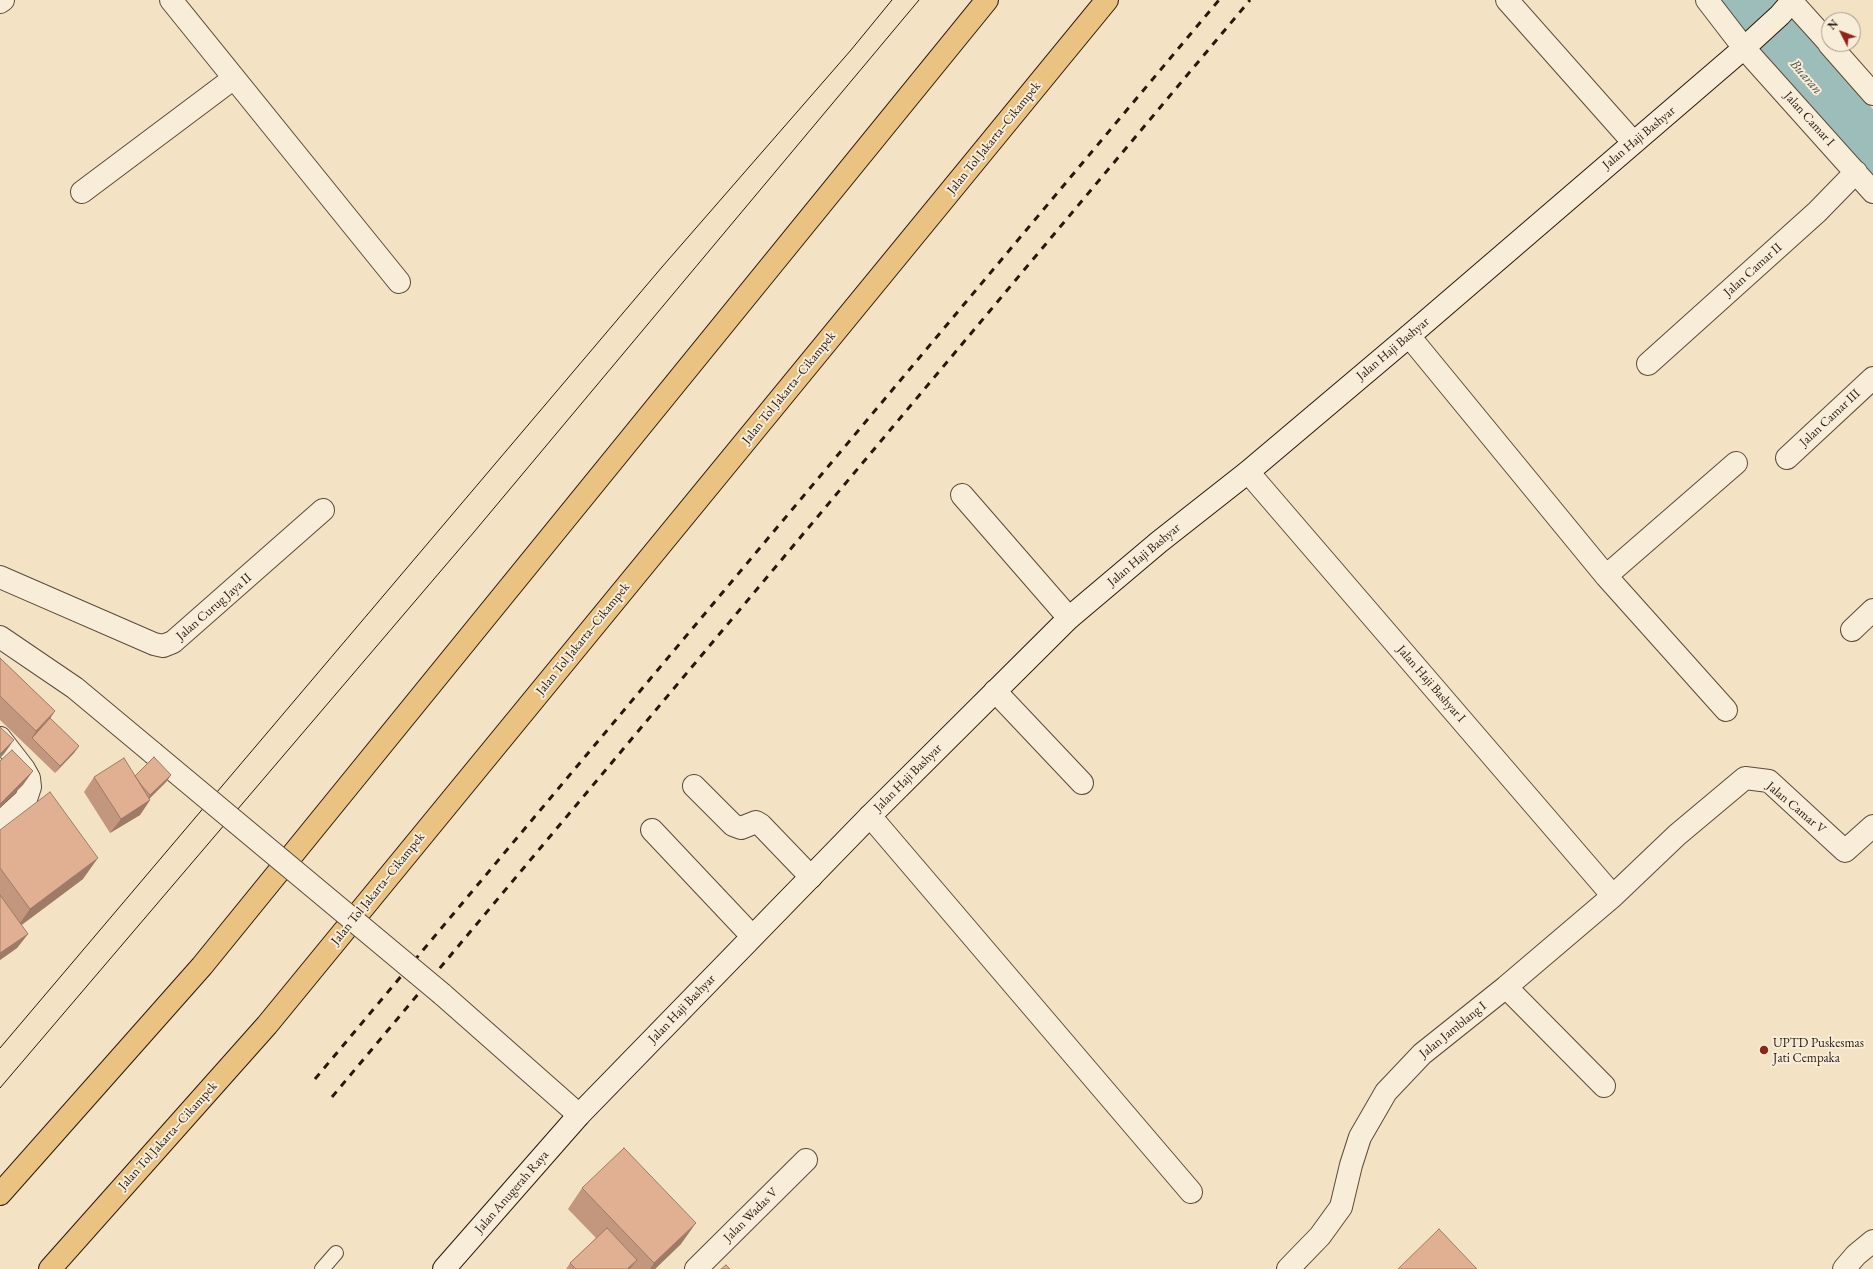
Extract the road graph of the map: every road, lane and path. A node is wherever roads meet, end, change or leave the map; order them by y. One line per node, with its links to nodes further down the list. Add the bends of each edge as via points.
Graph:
1 (3, 0): 7 (street)
2 (171, 0): 12 (street)
3 (987, 0): 51 (highway, via 202,966)
4 (1107, 0): 54 (highway, Jalan Tol Jakarta–Cikampek, via 272,1019)
5 (1507, 0): 14 (street)
6 (1707, 0): 10 (street, Jalan Camar I)
7 (0, 2)
8 (1788, 6): 9 (street); 10 (street, Jalan Haji Bashyar)
9 (1821, 37)
10 (1747, 45): 14 (street, Jalan Haji Bashyar); 15 (street, Jalan Camar I)
11 (1836, 52): 13 (street)
12 (234, 78): 16 (street); 18 (street)
13 (1873, 94)
14 (1633, 142): 19 (street, Jalan Haji Bashyar)
15 (1856, 172): 17 (street, Jalan Camar I); 20 (street, Jalan Camar II, via 1817,212)
16 (82, 192)
17 (1873, 192)
18 (399, 282)
19 (1409, 336): 24 (street, Jalan Haji Bashyar); 27 (street)
20 (1648, 364)
21 (1873, 378): 22 (street, Jalan Camar III)
22 (1787, 458)
23 (1736, 463): 27 (street)
24 (1248, 472): 30 (street, Jalan Haji Bashyar, via 1159,542); 44 (street, Jalan Haji Bashyar I)
25 (962, 495): 30 (street)
26 (323, 510): 28 (street, Jalan Curug Jaya II, via 173,642 163,646)
27 (1606, 576): 34 (street)
28 (0, 577)
29 (1873, 610): 31 (street)
30 (1069, 618): 33 (street, Jalan Haji Bashyar)
31 (1852, 630)
32 (0, 637): 48 (street, bridge, via 75,688 153,752 442,994)
33 (995, 691): 36 (street); 38 (street, Jalan Haji Bashyar)
34 (1726, 710)
35 (0, 738): 39 (street, via 24,769 30,787 26,799)
36 (1082, 783)
37 (694, 786): 43 (street, via 733,825 740,828 756,822 761,825)
38 (870, 816): 43 (street, Jalan Haji Bashyar); 50 (street)
39 (0, 823)
40 (1873, 826): 42 (street, Jalan Camar V, via 1846,851 1769,781 1745,778)
41 (652, 830): 45 (street)
42 (1677, 835): 44 (street, Jalan Jamblang I)
43 (811, 877): 45 (street, Jalan Haji Bashyar)
44 (1613, 896): 46 (street, Jalan Jamblang I)
45 (752, 936): 48 (street, Jalan Haji Bashyar)
46 (1506, 987): 47 (street); 58 (street, Jalan Jamblang I, via 1422,1054 1386,1092 1360,1138 1341,1207 1320,1236)
47 (1604, 1086)
48 (579, 1115): 56 (street, Jalan Anugerah Raya)
49 (806, 1160): 57 (street, Jalan Wadas V)
50 (1191, 1192)
51 (0, 1194)
52 (1873, 1241): 59 (street)
53 (336, 1253): 55 (lane)
54 (50, 1269)
55 (322, 1269)
56 (444, 1269)
57 (696, 1269)
58 (1288, 1269)
59 (1844, 1269)

